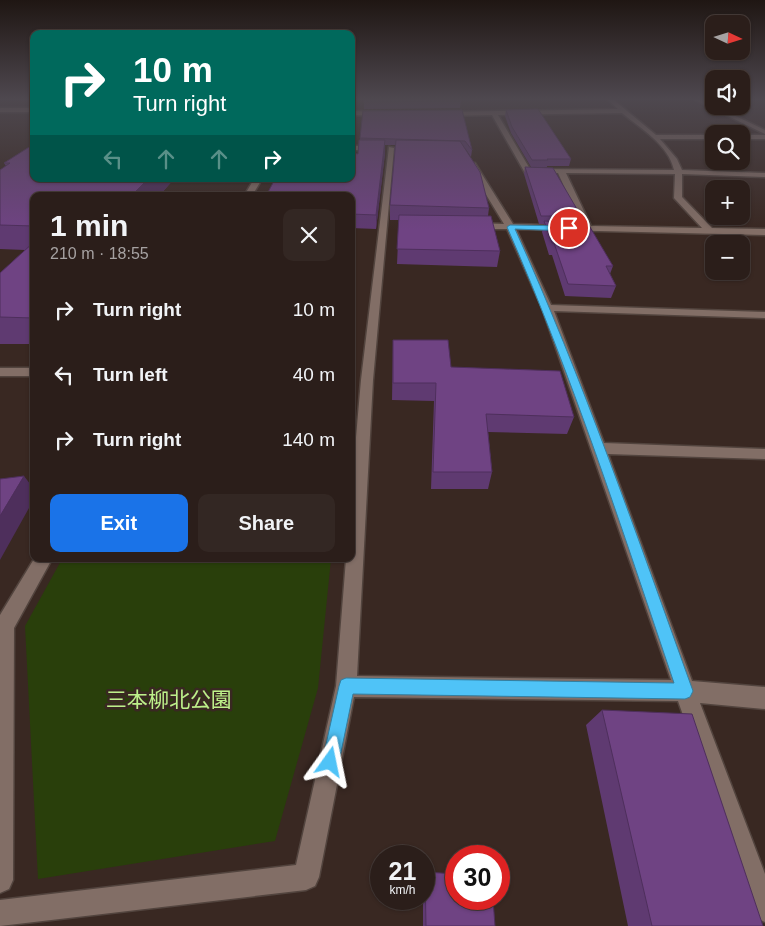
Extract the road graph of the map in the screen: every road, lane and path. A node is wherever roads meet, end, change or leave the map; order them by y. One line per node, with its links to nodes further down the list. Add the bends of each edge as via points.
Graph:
1 (512, 143): 6 (street, via 528,171)
2 (660, 143): 8 (street, via 674,159)
3 (355, 148): 19 (street, via 395,149 389,225)
4 (466, 157): 11 (street)
5 (573, 163): 7 (street)
6 (561, 171): 7 (street); 12 (street)
7 (578, 171): 8 (street)
8 (678, 172): 9 (street); 13 (street, via 678,198)
9 (765, 175)
10 (462, 226): 11 (street)
11 (510, 227): 12 (street); 15 (street)
12 (588, 229): 13 (street)
13 (709, 230): 14 (street)
14 (765, 232)
15 (547, 308): 16 (street); 20 (street)
16 (765, 315)
17 (0, 372): 18 (street)
18 (30, 372)
19 (359, 380): 22 (street)
20 (599, 448): 21 (street); 26 (street)
21 (765, 454)
22 (355, 474)
23 (41, 562): 28 (street, via 4,626)
24 (351, 562): 25 (street)
25 (346, 686): 26 (street); 31 (street, via 306,877)
26 (685, 691): 27 (street); 30 (street)
27 (765, 698)
28 (0, 851): 29 (street)
29 (0, 880)
30 (765, 910)
31 (0, 913)

